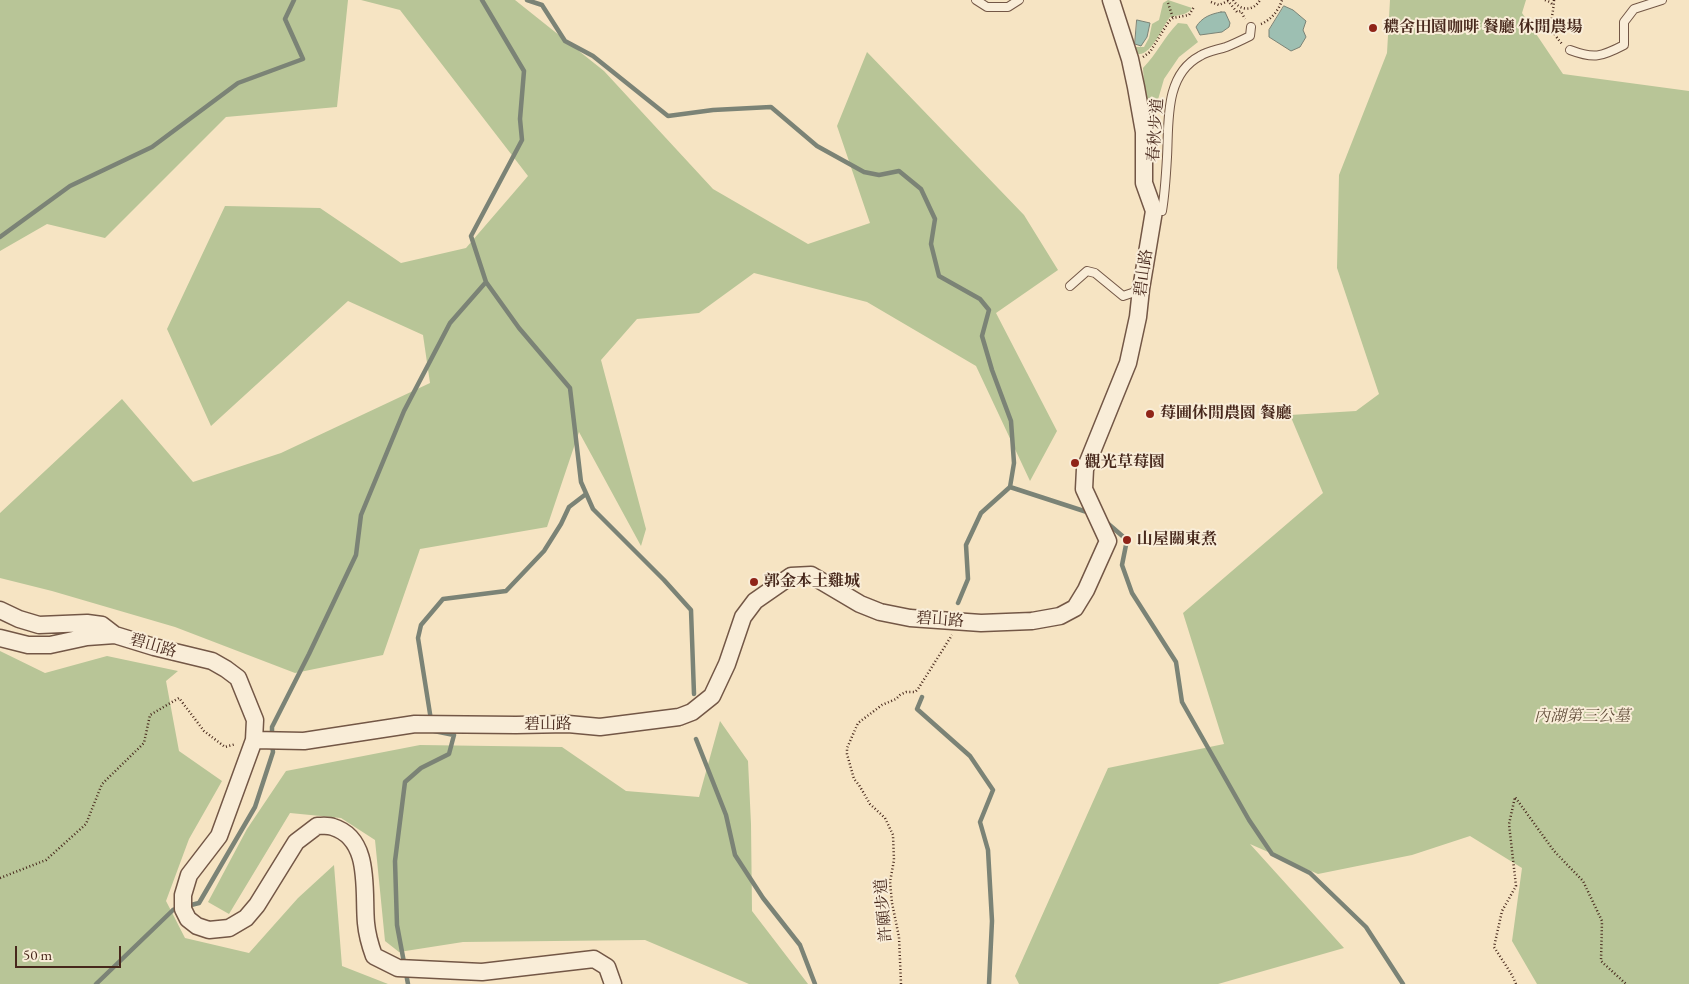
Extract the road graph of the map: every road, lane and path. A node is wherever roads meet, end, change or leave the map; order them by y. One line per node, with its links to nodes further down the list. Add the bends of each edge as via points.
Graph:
1 (976, 0): 2 (lane, via 987,6 1008,7)
2 (1019, 0)
3 (1111, 0): 18 (street, 碧山路)
4 (1228, 0): 11 (path, via 1219,5); 16 (path)
5 (1234, 0): 6 (path, via 1236,5 1247,9 1254,8)
6 (1260, 0)
7 (1282, 0): 16 (path, via 1267,21)
8 (1545, 0): 13 (path)
9 (1554, 0): 13 (path)
10 (1662, 0): 17 (lane, via 1634,9 1624,22 1624,45 1607,54 1588,57)
11 (1211, 2)
12 (1168, 3): 15 (path)
13 (1554, 6): 17 (path, via 1551,26 1558,40)
14 (1194, 7): 15 (path, via 1189,15)
15 (1172, 18): 18 (path, via 1150,52 1144,57)
16 (1250, 26): 19 (lane, 春秋步道, via 1250,36 1201,55 1180,75 1169,109 1162,211)
17 (1570, 50)
18 (1130, 59): 19 (street, 碧山路, via 1144,132 1144,183)
19 (1154, 211): 21 (street, 碧山路)
20 (1070, 286): 21 (lane, via 1087,271 1095,273 1123,296)
21 (1141, 290): 23 (street, 碧山路, via 1128,364 1085,469 1084,489 1108,541 1086,590 1075,608 1060,616 1032,621)
22 (0, 610): 24 (street, via 39,625 102,625)
23 (959, 622): 26 (street, 碧山路, via 880,612 811,575 792,576 755,601 743,617 728,664 712,696 692,712 679,717 600,727 415,724 304,742); 29 (path, 許願步道, via 916,692 900,695 858,723 847,748 854,779 870,804 885,818 893,835 894,860 890,882 899,937)
24 (115, 635): 25 (street, 碧山路, via 50,645 28,645); 26 (street, 碧山路, via 212,661 226,668 238,678 255,720)
25 (0, 638)
26 (254, 740): 27 (path, via 225,747 204,731 179,698 150,715 144,743 102,784 86,824 46,860); 28 (street, 碧山路, via 219,836 189,875 183,909 197,926 209,930 230,928 246,918 258,905 296,842 318,826 333,827 350,837 360,853 364,872 365,922 374,956 398,968 482,972 594,959 607,967)
27 (0, 878)
28 (613, 984)
29 (901, 984)
30 (1516, 984): 31 (path, via 1494,947 1502,911 1516,886 1509,824 1515,797 1554,851 1584,881 1602,921 1601,961)
31 (1626, 984)

